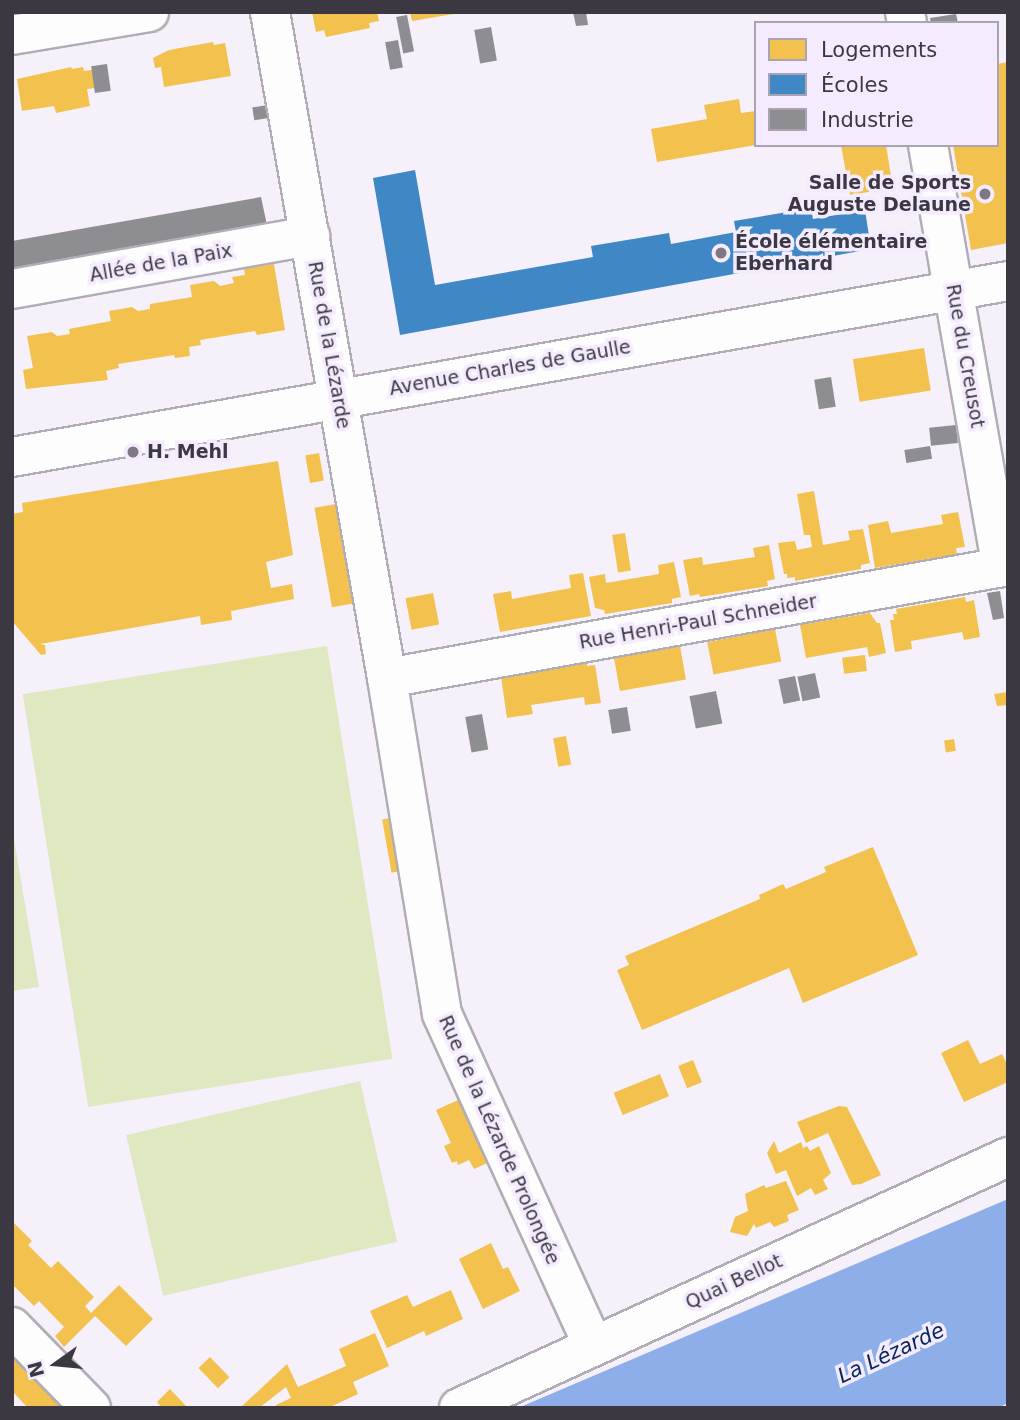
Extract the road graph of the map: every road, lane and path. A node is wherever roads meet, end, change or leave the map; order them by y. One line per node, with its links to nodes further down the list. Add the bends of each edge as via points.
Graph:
1 (149, 12): 3 (street)
2 (270, 12): 5 (street, Rue de la Lézarde)
3 (12, 35)
4 (928, 147): 8 (street, Rue du Creusot)
5 (310, 236): 7 (street, Allée de la Paix); 9 (street, Rue de la Lézarde)
6 (1008, 281): 8 (street, Avenue Charles de Gaulle)
7 (12, 289)
8 (954, 291): 9 (street, Avenue Charles de Gaulle); 11 (street, Rue du Creusot)
9 (338, 397): 10 (street, Avenue Charles de Gaulle); 12 (street, Rue de la Lézarde)
10 (12, 457)
11 (1005, 566): 12 (street, Rue Henri-Paul Schneider)
12 (387, 678): 15 (street, Rue de la Lézarde Prolongée, via 442,1014)
13 (1008, 1157): 15 (street, Quai Bellot)
14 (12, 1327): 16 (street)
15 (593, 1346): 17 (street, Quai Bellot)
16 (91, 1408)
17 (460, 1408)

